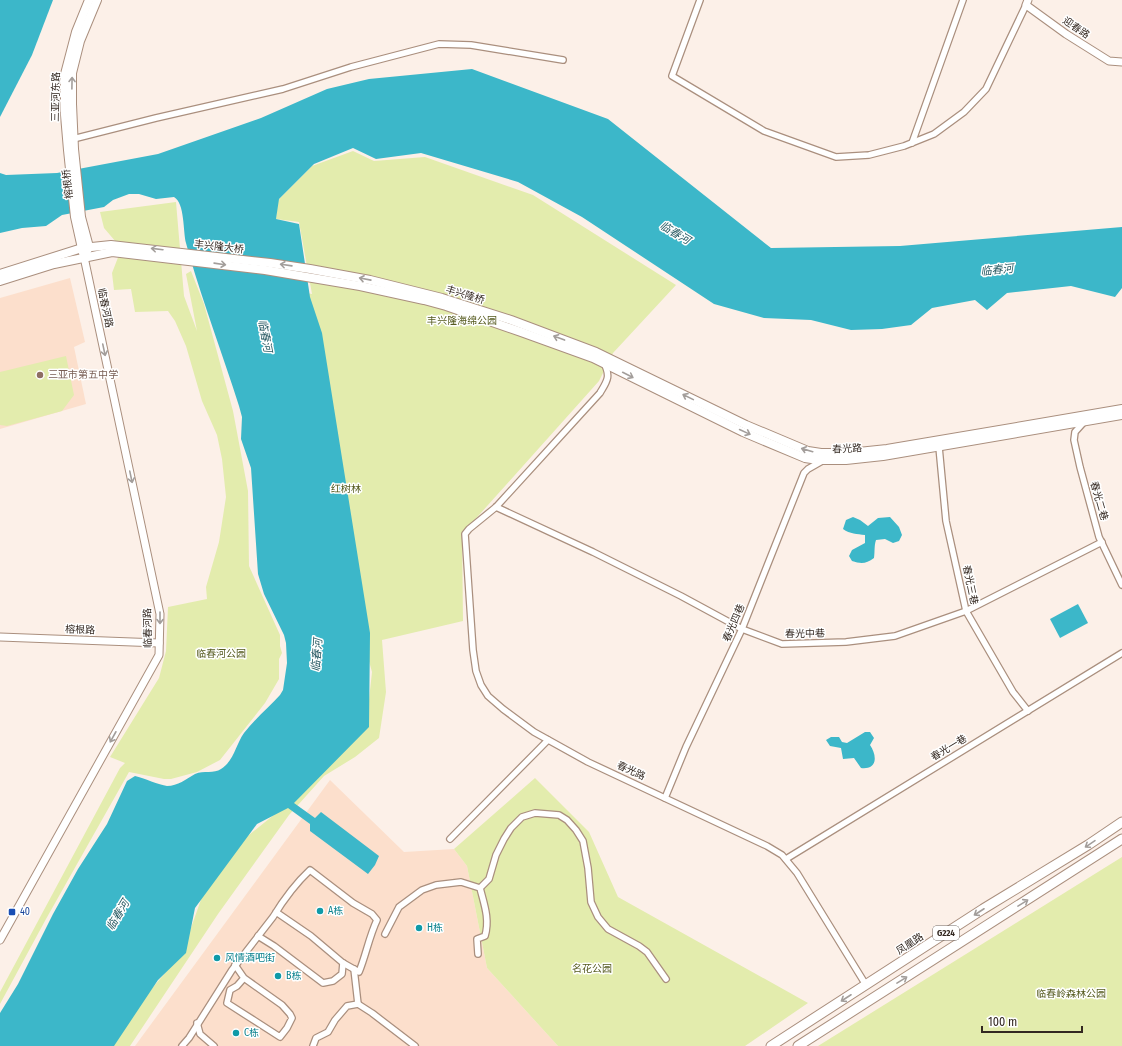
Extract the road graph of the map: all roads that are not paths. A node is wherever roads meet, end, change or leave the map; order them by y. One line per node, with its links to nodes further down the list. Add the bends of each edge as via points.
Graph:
1 (89, 0): 10 (main road, 三亚河东路, via 76,32 65,74 65,115)
2 (97, 0): 8 (main road, 三亚河东路, one-way to 2, via 72,73 80,40)
3 (700, 0): 9 (street, via 672,76 764,131 836,157 870,155)
4 (963, 0): 9 (street)
5 (1027, 2): 7 (street, 迎春路, via 1066,34 1109,61); 9 (street, via 986,89 964,112 934,134)
6 (563, 60): 8 (street, via 471,45 438,44 351,67 283,89)
7 (1122, 62)
8 (73, 139): 10 (main road, 三亚河东路)
9 (912, 143)
10 (71, 150): 11 (main road, 榕根桥, via 78,217)
11 (85, 248): 12 (main road); 13 (main road); 14 (main road)
12 (112, 248): 13 (main road); 15 (main road, 丰兴隆大桥)
13 (84, 257): 16 (main road); 30 (street, 临春河路, one-way to 30, via 160,614)
14 (0, 274)
15 (324, 276): 17 (main road, 丰兴隆桥, via 469,310)
16 (0, 281)
17 (594, 355): 18 (main road, 春光路); 19 (main road, 春光路, one-way to 17, via 887,449 821,453 808,451 754,428)
18 (604, 363): 23 (main road, 春光路, one-way to 23, via 786,451 805,458); 24 (street, via 608,380 600,393)
19 (1122, 409)
20 (1122, 415): 21 (main road, 春光路)
21 (1084, 422): 22 (main road, 春光路); 25 (street, 春光二巷, via 1075,432 1074,440)
22 (939, 447): 23 (main road, 春光路, via 883,456); 27 (street, 春光三巷, via 946,521)
23 (824, 460): 28 (street, 春光四巷, via 804,473)
24 (496, 507): 28 (street, 春光中巷, via 600,555); 33 (street, 春光路, via 465,534 476,671 480,685 488,696)
25 (1102, 542): 26 (street, 春光二巷); 27 (street, 春光中巷)
26 (1122, 585)
27 (966, 612): 28 (street, 春光中巷, via 895,636 846,642 782,644); 32 (street, 春光三巷, via 1013,692)
28 (742, 629): 34 (street, 春光四巷)
29 (0, 636): 30 (street, 榕根路)
30 (159, 643): 43 (street, 临春河路, one-way to 43, via 158,655)
31 (1122, 653): 32 (street, 春光一巷)
32 (1028, 711): 38 (street, 春光一巷)
33 (548, 740): 34 (street, 春光路); 36 (street)
34 (665, 798): 38 (street, 春光路, via 767,846)
35 (1122, 822): 50 (highway, 凤凰路 / G224, one-way to 50)
36 (450, 839)
37 (1122, 839): 58 (highway, G224, one-way to 37)
38 (786, 859): 50 (street, 春光路)
39 (480, 888): 41 (street, via 462,882 436,885 422,890 399,908); 44 (street, via 488,927 485,936 477,939); 49 (street, via 489,879 504,839 522,817 535,813 559,815 567,820 583,841 591,902 598,917 608,929 647,952)
40 (276, 912): 42 (street); 45 (street, via 311,936); 47 (street, via 289,892 310,870 353,903 372,914 377,920 359,972)
41 (385, 934)
42 (258, 936): 45 (street, via 323,982 333,982 342,974); 46 (street)
43 (0, 940)
44 (478, 954)
45 (343, 963): 47 (street)
46 (235, 965): 48 (street); 52 (street)
47 (354, 969): 51 (street)
48 (244, 978): 48 (street, via 278,1001 290,1014 292,1018 280,1037 227,1003 230,990)
49 (666, 978)
50 (866, 985): 57 (highway, 凤凰路 / G224, one-way to 57)
51 (358, 1004): 55 (street, via 347,1006 328,1032 316,1038); 56 (street)
52 (197, 1023): 53 (street); 54 (street, via 200,1034)
53 (182, 1046)
54 (214, 1046)
55 (313, 1046)
56 (415, 1046)
57 (771, 1046)
58 (798, 1046)

